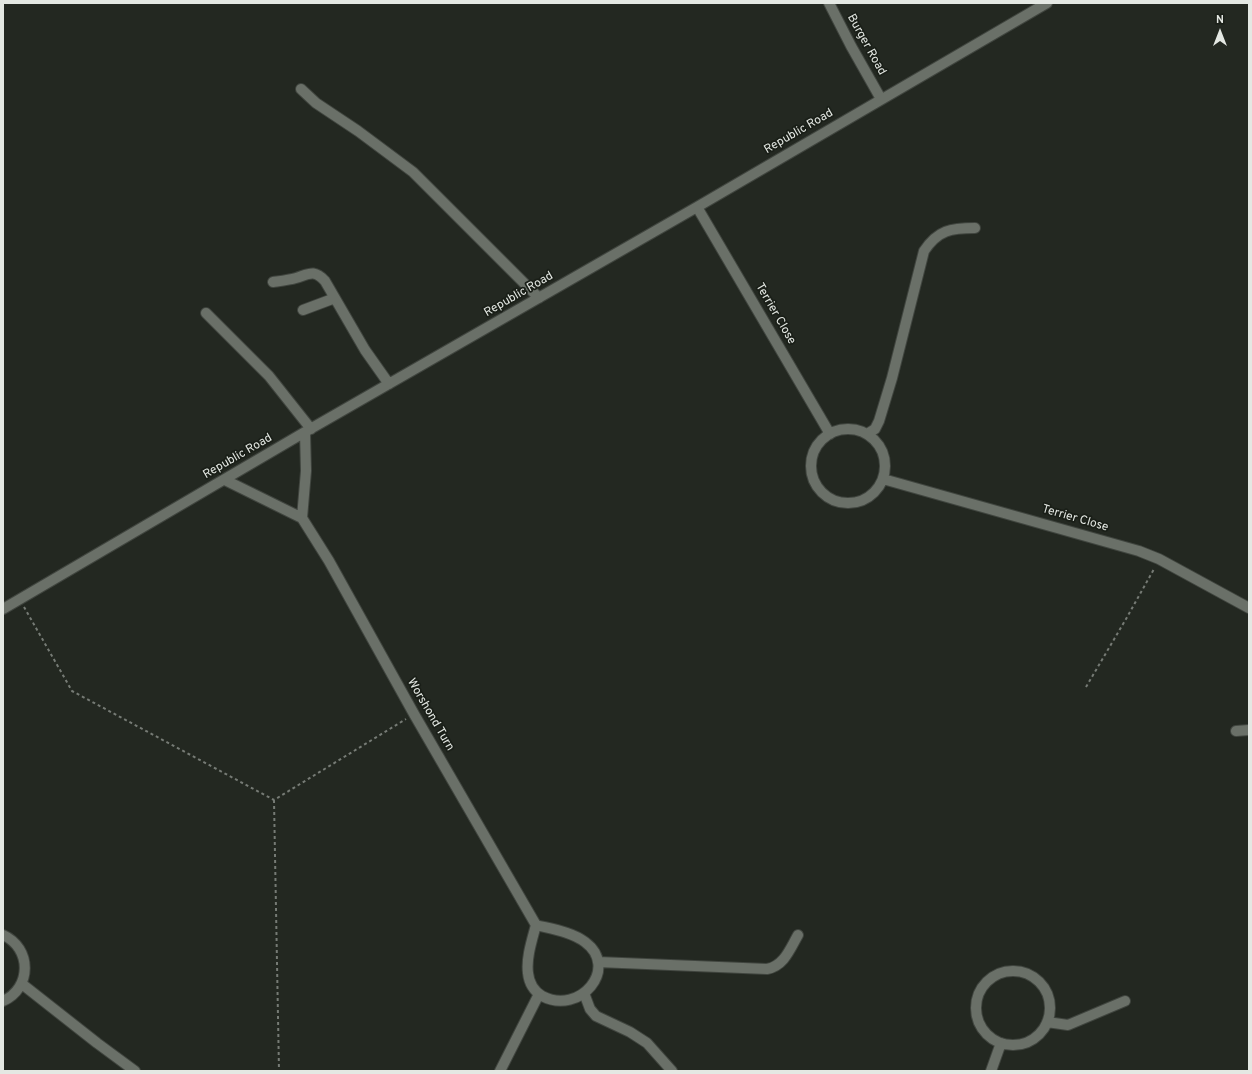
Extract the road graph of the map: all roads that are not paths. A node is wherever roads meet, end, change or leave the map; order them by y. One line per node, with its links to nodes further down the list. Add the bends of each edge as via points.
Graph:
1 (829, 3): 4 (street, Burger Road)
2 (1048, 3): 4 (street, Republic Road)
3 (301, 89): 9 (street, via 316,103 413,172)
4 (881, 99): 5 (street, Republic Road)
5 (697, 207): 9 (street, Republic Road); 14 (street, Terrier Close)
6 (975, 228): 15 (street, via 945,231 934,238 924,251 879,421 875,429)
7 (273, 282): 8 (street, via 312,273 319,274)
8 (335, 298): 10 (street); 12 (street, via 365,350)
9 (539, 298): 12 (street, Republic Road)
10 (303, 310)
11 (206, 313): 13 (street, via 269,376)
12 (389, 384): 13 (street, Republic Road)
13 (308, 431): 17 (street, Republic Road); 18 (street)
14 (830, 434): 15 (street, via 846,430); 16 (street, via 818,445 811,463 813,479 824,495 842,503 858,502 872,495)
15 (867, 434): 16 (street, via 877,443 883,454)
16 (883, 479): 19 (street, Terrier Close, via 1082,534 1160,559)
17 (225, 480): 18 (street); 20 (street, Republic Road)
18 (302, 518): 23 (street, Worshond Turn)
19 (1249, 608)
20 (3, 609)
21 (1249, 730): 22 (street)
22 (1236, 731)
23 (536, 925): 26 (street, via 566,933 585,942 594,950); 28 (street, via 528,974 532,986)
24 (3, 935): 27 (street, via 13,941 22,954 25,969)
25 (798, 936): 26 (street, via 782,961 767,969)
26 (598, 962): 29 (street, via 594,981)
27 (22, 984): 30 (street, via 15,994); 34 (street)
28 (539, 994): 29 (street, via 550,1000 562,1002); 35 (street)
29 (584, 994): 36 (street, via 596,1016 647,1042)
30 (3, 1001)
31 (1125, 1001): 32 (street, via 1068,1025)
32 (1047, 1022): 33 (street, via 1040,1034 1031,1040 1016,1045); 33 (street, via 1050,1005 1042,986 1035,978 1015,972 1004,972 995,976 980,991 976,1012 978,1022 984,1031)
33 (1001, 1043): 37 (street)
34 (135, 1071)
35 (500, 1071)
36 (672, 1071)
37 (991, 1071)

